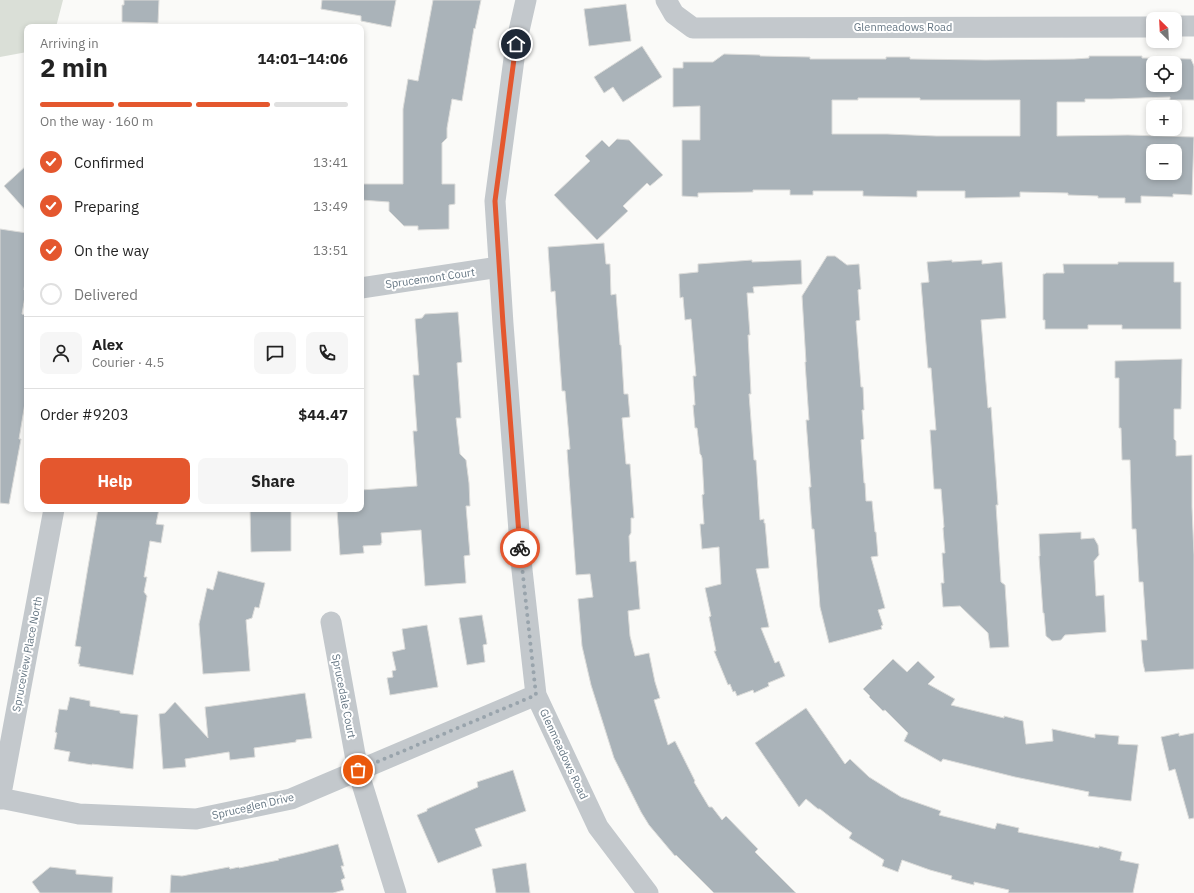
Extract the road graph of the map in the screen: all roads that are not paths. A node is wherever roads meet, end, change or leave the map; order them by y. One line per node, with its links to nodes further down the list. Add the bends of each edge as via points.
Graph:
1 (526, 0): 6 (street, Glenmeadows Road, via 516,44 495,201)
2 (666, 0): 3 (street, Glenmeadows Road, via 674,14 693,28)
3 (1146, 26)
4 (1182, 26): 5 (street)
5 (1194, 26)
6 (500, 267): 7 (street, Sprucemont Court); 10 (street, Glenmeadows Road, via 521,562)
7 (364, 288)
8 (53, 512): 12 (street, Spruceview Place North)
9 (330, 622): 11 (street, Sprucedale Court)
10 (536, 695): 11 (street, Spruceglen Drive); 14 (street, Glenmeadows Road, via 598,827)
11 (358, 770): 12 (street, Spruceglen Drive, via 291,799 196,819 79,814); 13 (street, Sprucedale Court)
12 (0, 799)
13 (396, 893)
14 (648, 893)

